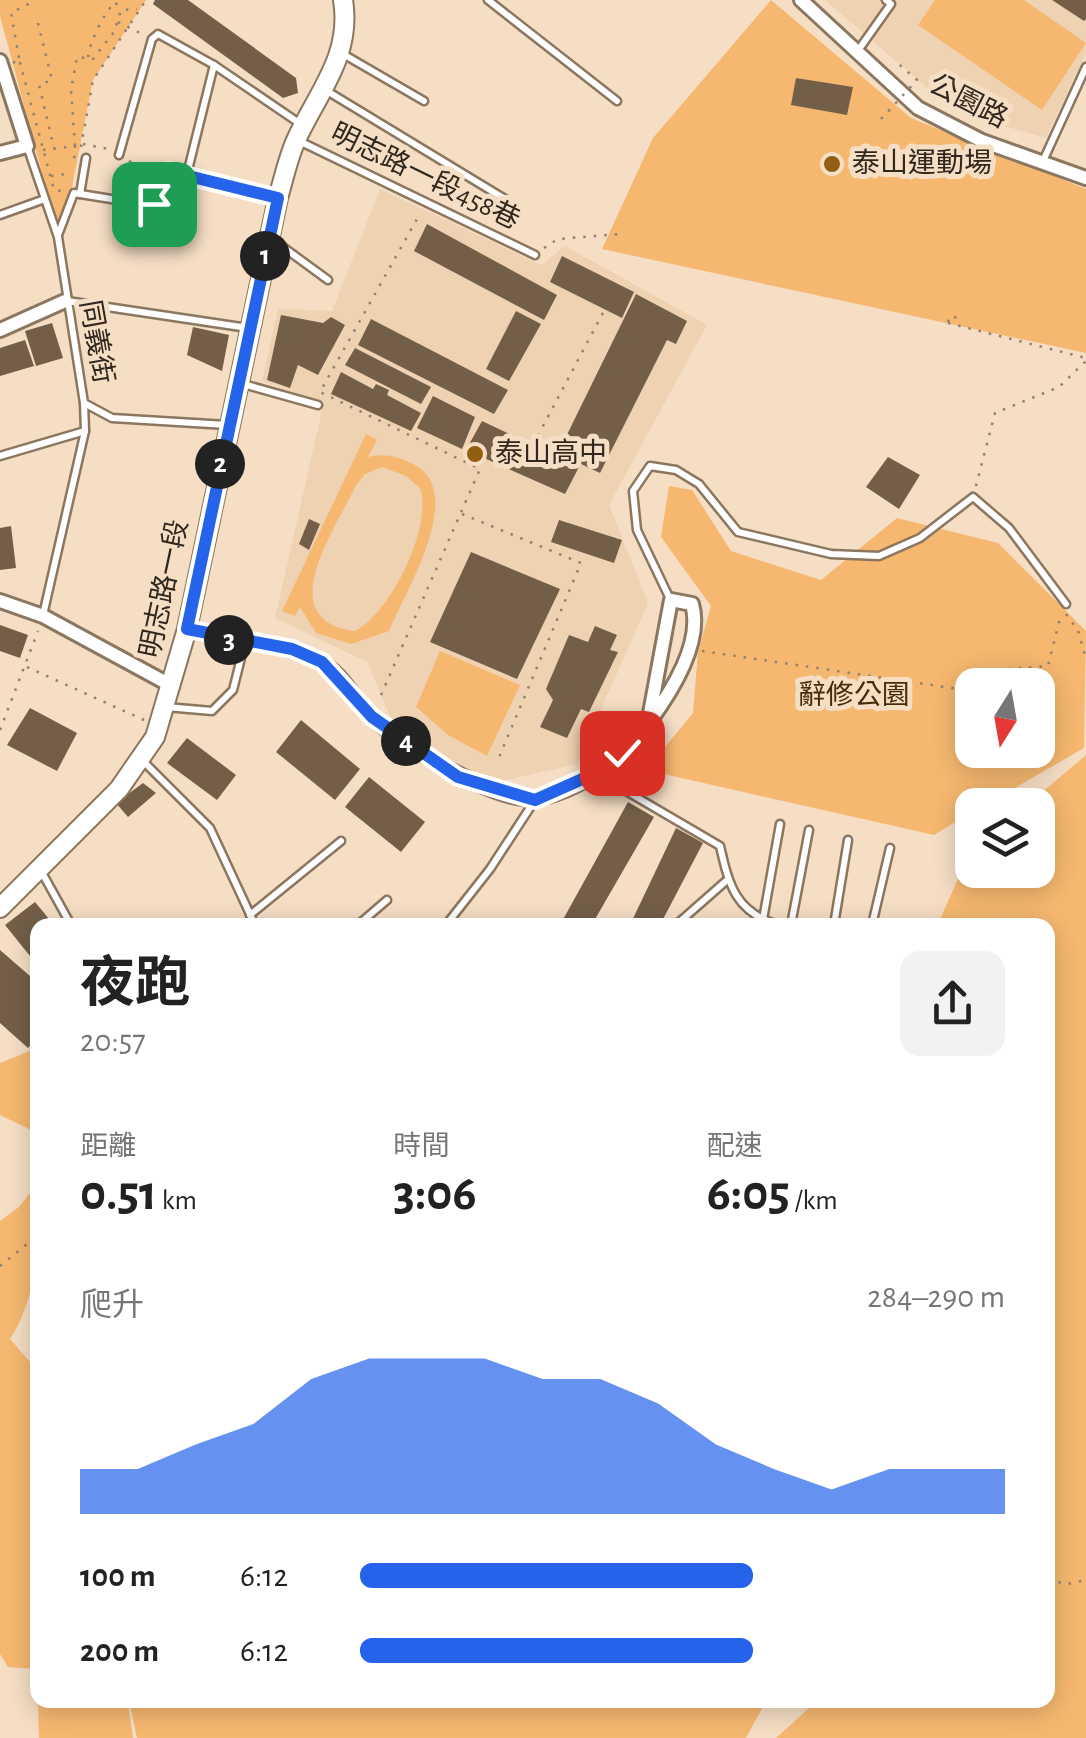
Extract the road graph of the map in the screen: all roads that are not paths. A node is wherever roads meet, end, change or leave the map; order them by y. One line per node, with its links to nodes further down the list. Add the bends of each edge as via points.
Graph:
1 (343, 0): 5 (main road, 明志路一段)
2 (488, 0): 12 (lane)
3 (801, 0): 6 (street, 公園路)
4 (886, 0): 6 (lane, via 891,4)
5 (342, 54): 10 (main road, 明志路一段); 11 (lane)
6 (856, 54): 18 (street, 公園路, via 948,126)
7 (1, 64): 14 (street)
8 (214, 65): 13 (lane, 明志路一段458巷); 16 (lane, 明志路一段458巷, via 158,34 152,39); 19 (lane)
9 (1086, 66): 18 (lane)
10 (324, 89): 13 (main road, 明志路一段); 22 (lane)
11 (424, 101)
12 (617, 102)
13 (300, 133): 27 (main road, 明志路一段); 28 (lane, 明志路一段458巷)
14 (27, 146): 15 (street); 23 (lane, 同義街)
15 (0, 153)
16 (119, 155)
17 (86, 158): 21 (lane)
18 (1042, 162): 20 (street, 公園路)
19 (187, 174)
20 (1086, 178)
21 (77, 194): 24 (lane); 26 (lane)
22 (505, 199)
23 (42, 200): 25 (lane); 26 (lane, 同義街)
24 (186, 211)
25 (0, 215)
26 (58, 236): 30 (lane, 同義街)
27 (270, 237): 29 (lane); 31 (main road, 明志路一段)
28 (535, 255)
29 (328, 280)
30 (66, 301): 31 (lane); 32 (street); 34 (lane, 同義街)
31 (249, 328): 33 (main road, 明志路一段)
32 (0, 330)
33 (237, 382): 35 (lane); 36 (main road, 明志路一段)
34 (84, 403): 36 (lane, 同義街, via 112,418); 37 (lane)
35 (318, 406)
36 (228, 425): 43 (main road, 明志路一段)
37 (84, 431): 38 (lane); 42 (lane)
38 (0, 456)
39 (671, 600): 41 (lane, via 637,530 633,491 650,466 676,470 699,484 738,532 831,554 879,556 920,538 973,498 1008,528); 47 (street); 47 (street, via 694,606 688,649 680,679)
40 (0, 602): 42 (street)
41 (1064, 607)
42 (42, 616): 45 (street)
43 (187, 629): 44 (street); 45 (main road, 明志路一段)
44 (245, 642): 46 (lane, via 233,690 212,711); 50 (street, via 292,649 322,662 372,717 458,777)
45 (172, 686): 46 (main road, 明志路一段)
46 (165, 707): 48 (main road, 明志路一段)
47 (648, 724): 49 (street)
48 (142, 760): 56 (main road, 明志路一段); 60 (lane, via 210,828)
49 (596, 773): 50 (street); 57 (lane, via 720,846)
50 (535, 800): 64 (lane)
51 (780, 824): 67 (lane)
52 (810, 830): 68 (lane)
53 (848, 840): 69 (lane)
54 (341, 841): 60 (lane)
55 (890, 848): 70 (lane)
56 (40, 869): 59 (main road, 明志路一段); 61 (lane)
57 (726, 881): 65 (lane); 66 (lane)
58 (387, 900): 63 (lane)
59 (0, 908)
60 (250, 915): 62 (lane)
61 (67, 918)
62 (252, 918)
63 (366, 918)
64 (452, 918)
65 (684, 918)
66 (757, 918)
67 (764, 918)
68 (792, 918)
69 (835, 918)
70 (874, 918)

